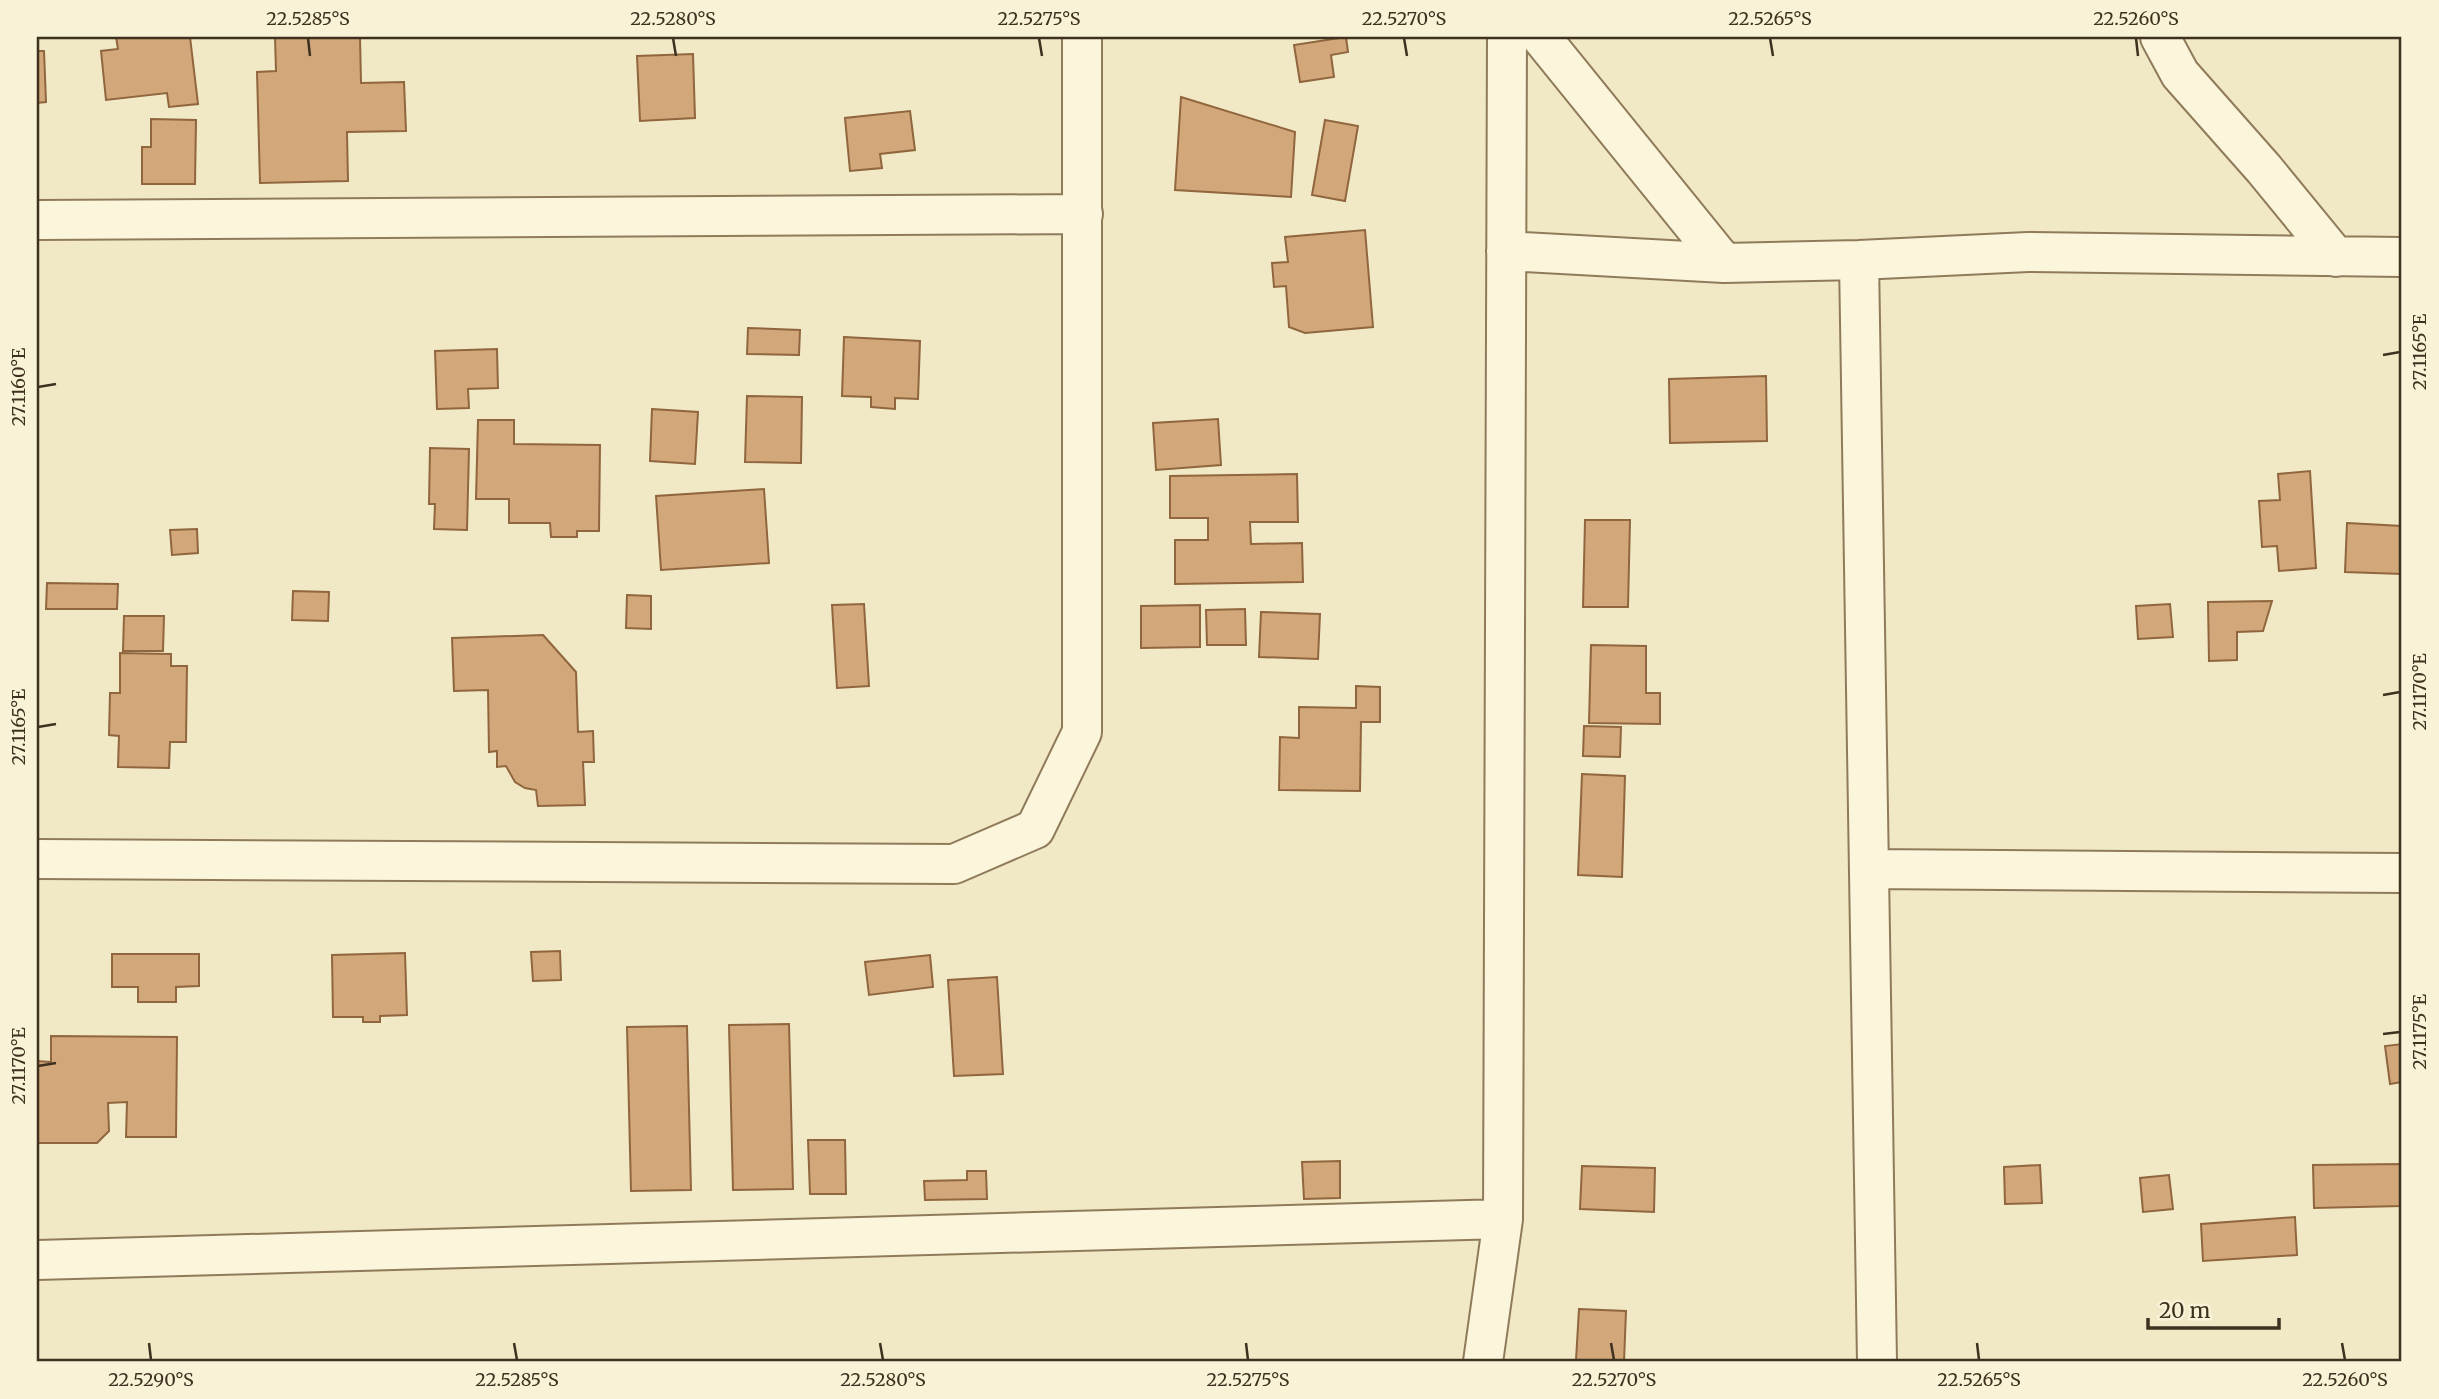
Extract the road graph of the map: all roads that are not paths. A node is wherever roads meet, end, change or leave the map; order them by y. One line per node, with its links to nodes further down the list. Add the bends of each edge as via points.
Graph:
1 (1082, 37): 5 (street)
2 (1507, 37): 7 (street)
3 (1541, 37): 11 (street)
4 (2160, 37): 8 (street, via 2180,74)
5 (1083, 214): 6 (street); 12 (street, via 1082,732 1035,829 954,864)
6 (37, 220)
7 (1506, 251): 11 (street); 15 (street)
8 (2336, 257): 9 (street); 10 (street, via 2028,252)
9 (2402, 257)
10 (1859, 260): 11 (street); 13 (street)
11 (1724, 262)
12 (37, 859)
13 (1869, 869): 14 (street); 18 (street)
14 (2402, 873)
15 (1503, 1219): 16 (street); 17 (street)
16 (37, 1260)
17 (1483, 1362)
18 (1877, 1362)

